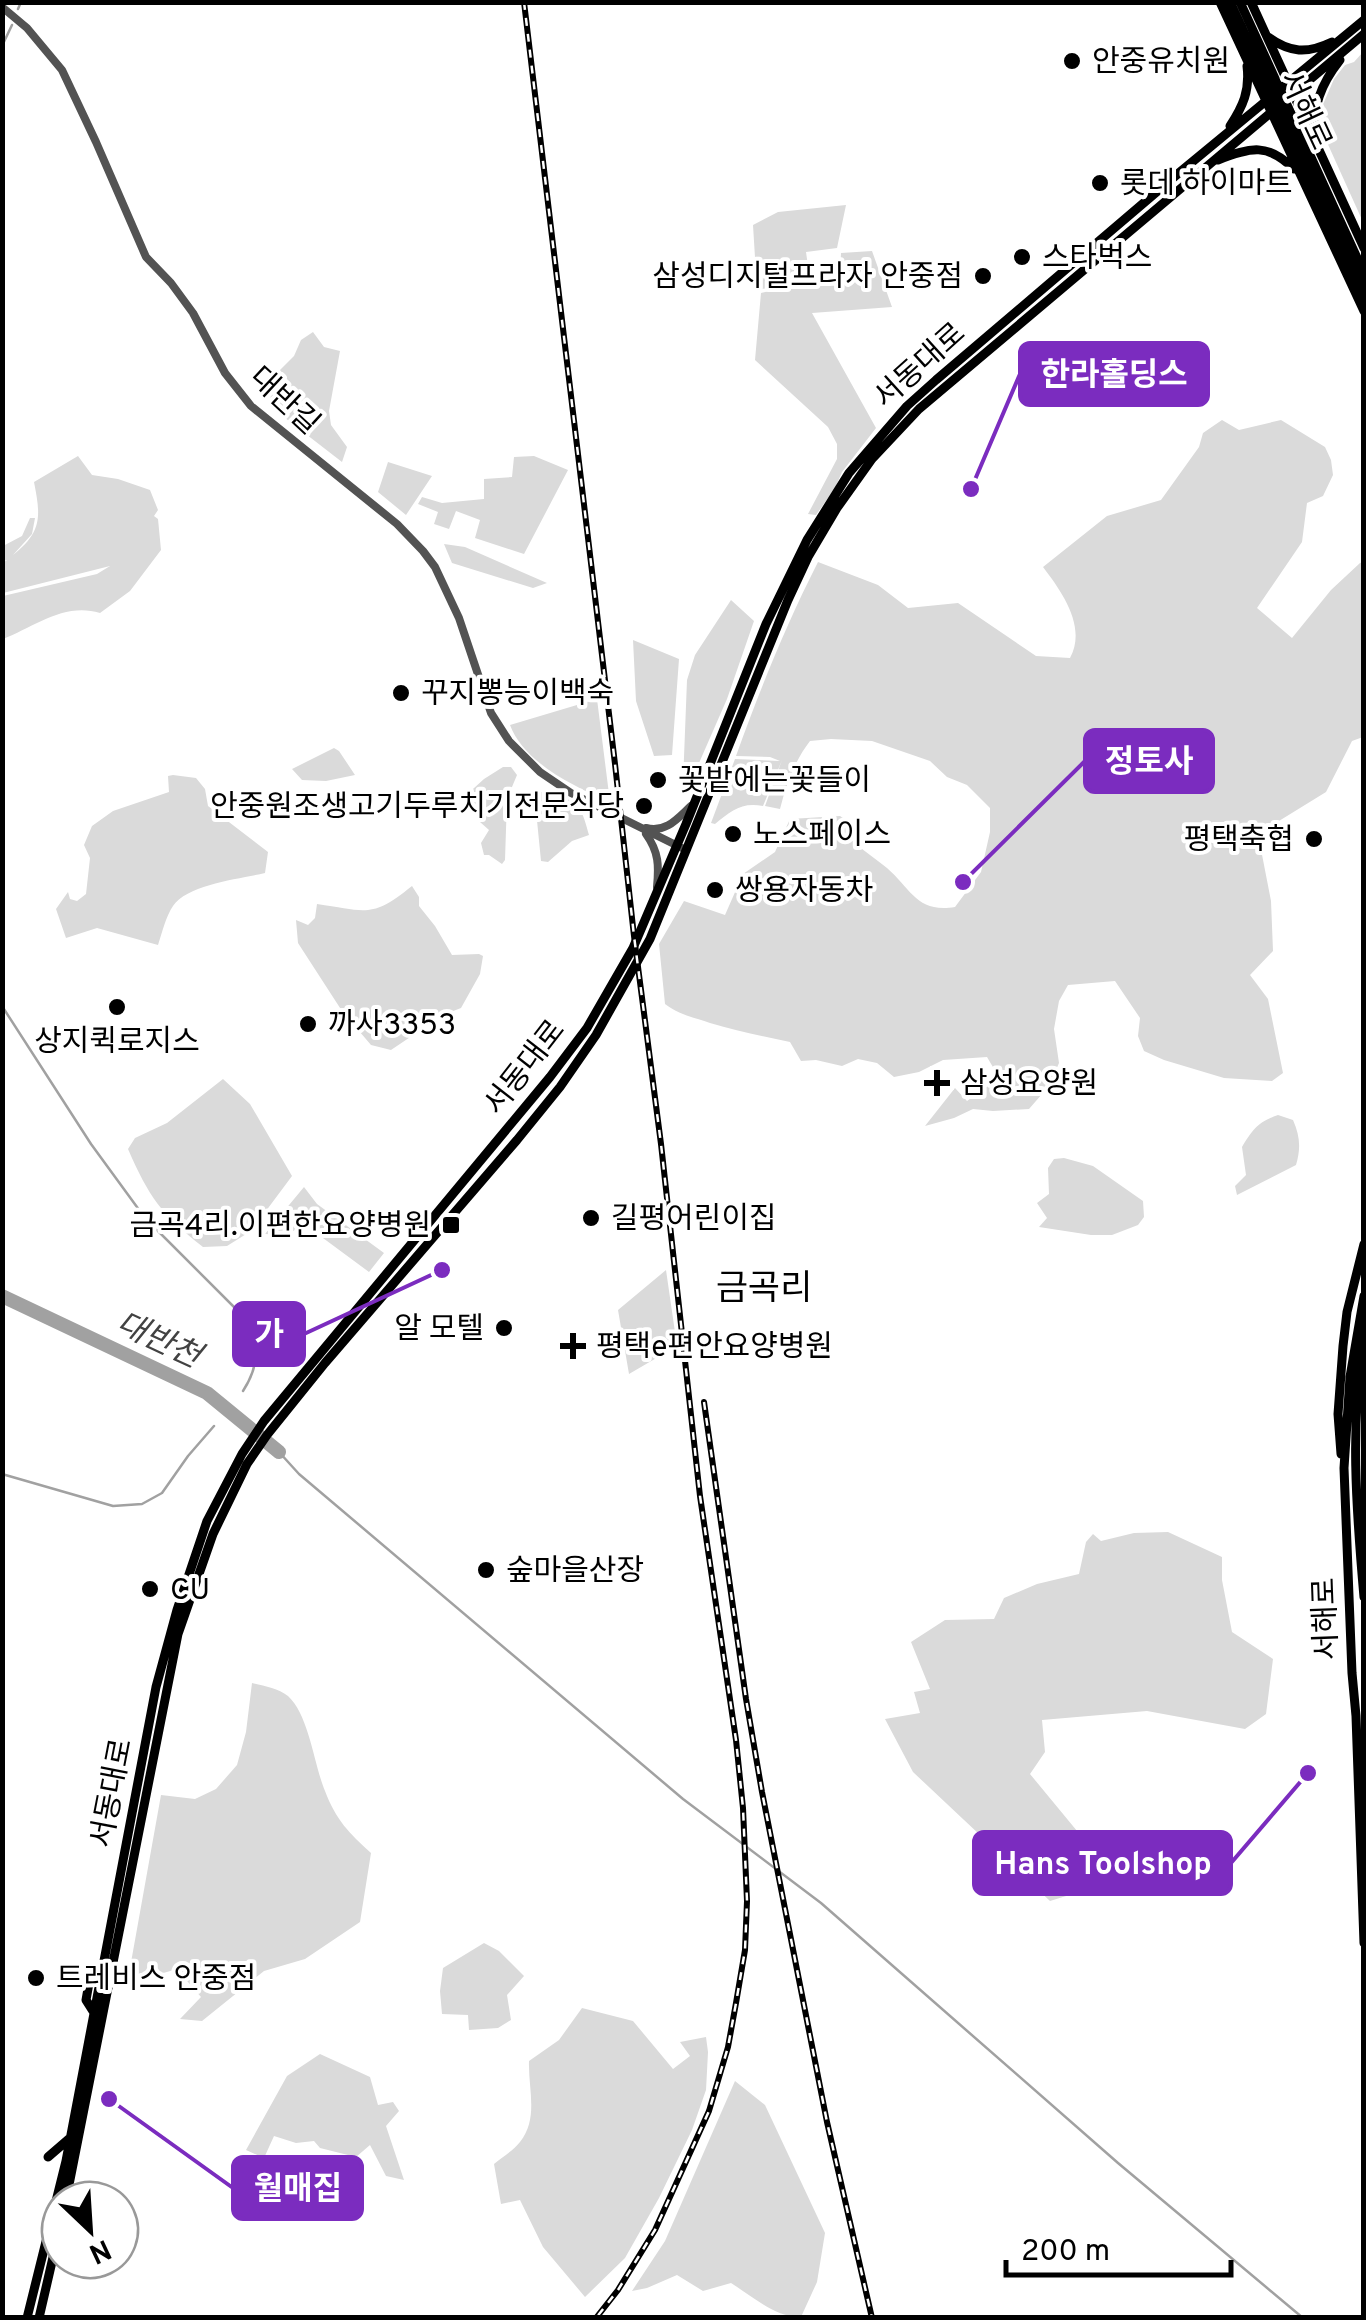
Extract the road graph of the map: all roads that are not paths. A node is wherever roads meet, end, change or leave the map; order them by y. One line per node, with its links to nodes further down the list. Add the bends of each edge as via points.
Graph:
1 (1220, 2): 11 (main road)
2 (1230, 2): 21 (main road, 서해로)
3 (1240, 2): 20 (main road, 서해로)
4 (1251, 2): 9 (main road)
5 (2, 7): 24 (street, 대반길, via 62,70 146,257 193,312 224,373 251,406 397,524 435,567 509,742 571,794)
6 (1364, 20): 7 (main road, 서동대로)
7 (1352, 30): 9 (main road, via 1305,52); 12 (main road, 서동대로)
8 (1364, 34): 10 (main road, 서동대로)
9 (1267, 36): 12 (main road)
10 (1354, 42): 12 (main road, 서동대로); 16 (main road, via 1320,91)
11 (1246, 59): 13 (main road); 15 (main road, via 1246,97)
12 (1291, 89): 13 (main road, 서동대로); 14 (main road, 서동대로); 16 (main road)
13 (1266, 101): 14 (main road); 15 (main road, 서동대로)
14 (1272, 112): 17 (main road, 서동대로); 18 (main road)
15 (1223, 137): 23 (main road, 서동대로, via 936,380 849,473 782,588)
16 (1316, 146): 19 (main road)
17 (1211, 163): 18 (main road, via 1264,150); 25 (main road, 서동대로, via 942,388 860,475 808,557)
18 (1300, 175): 22 (main road)
19 (1364, 248)
20 (1364, 273)
21 (1364, 293)
22 (1364, 312)
23 (694, 803): 24 (street, via 670,825); 25 (main road, 서동대로)
24 (645, 829): 25 (street, 대반길); 26 (street, via 658,857)
25 (682, 846): 26 (main road, 서동대로); 30 (main road, 서동대로, via 650,939 560,1087)
26 (656, 893): 30 (main road, 서동대로, via 587,1028)
27 (1364, 1244): 32 (main road, via 1343,1346 1338,1440)
28 (1364, 1296): 32 (main road, 서해로)
29 (1364, 1334): 33 (main road, 서해로, via 1354,1467)
30 (264, 1430): 31 (main road, 서동대로)
31 (254, 1445): 35 (main road, 서동대로, via 242,1454 207,1521 156,1687); 37 (main road, 서동대로, via 178,1634)
32 (1344, 1468): 34 (main road, 서해로)
33 (1364, 1596)
34 (1364, 1942)
35 (70, 2138): 36 (main road); 39 (main road, 서동대로)
36 (48, 2157)
37 (70, 2180)
38 (48, 2280): 40 (main road)
39 (28, 2318)
40 (40, 2318)

